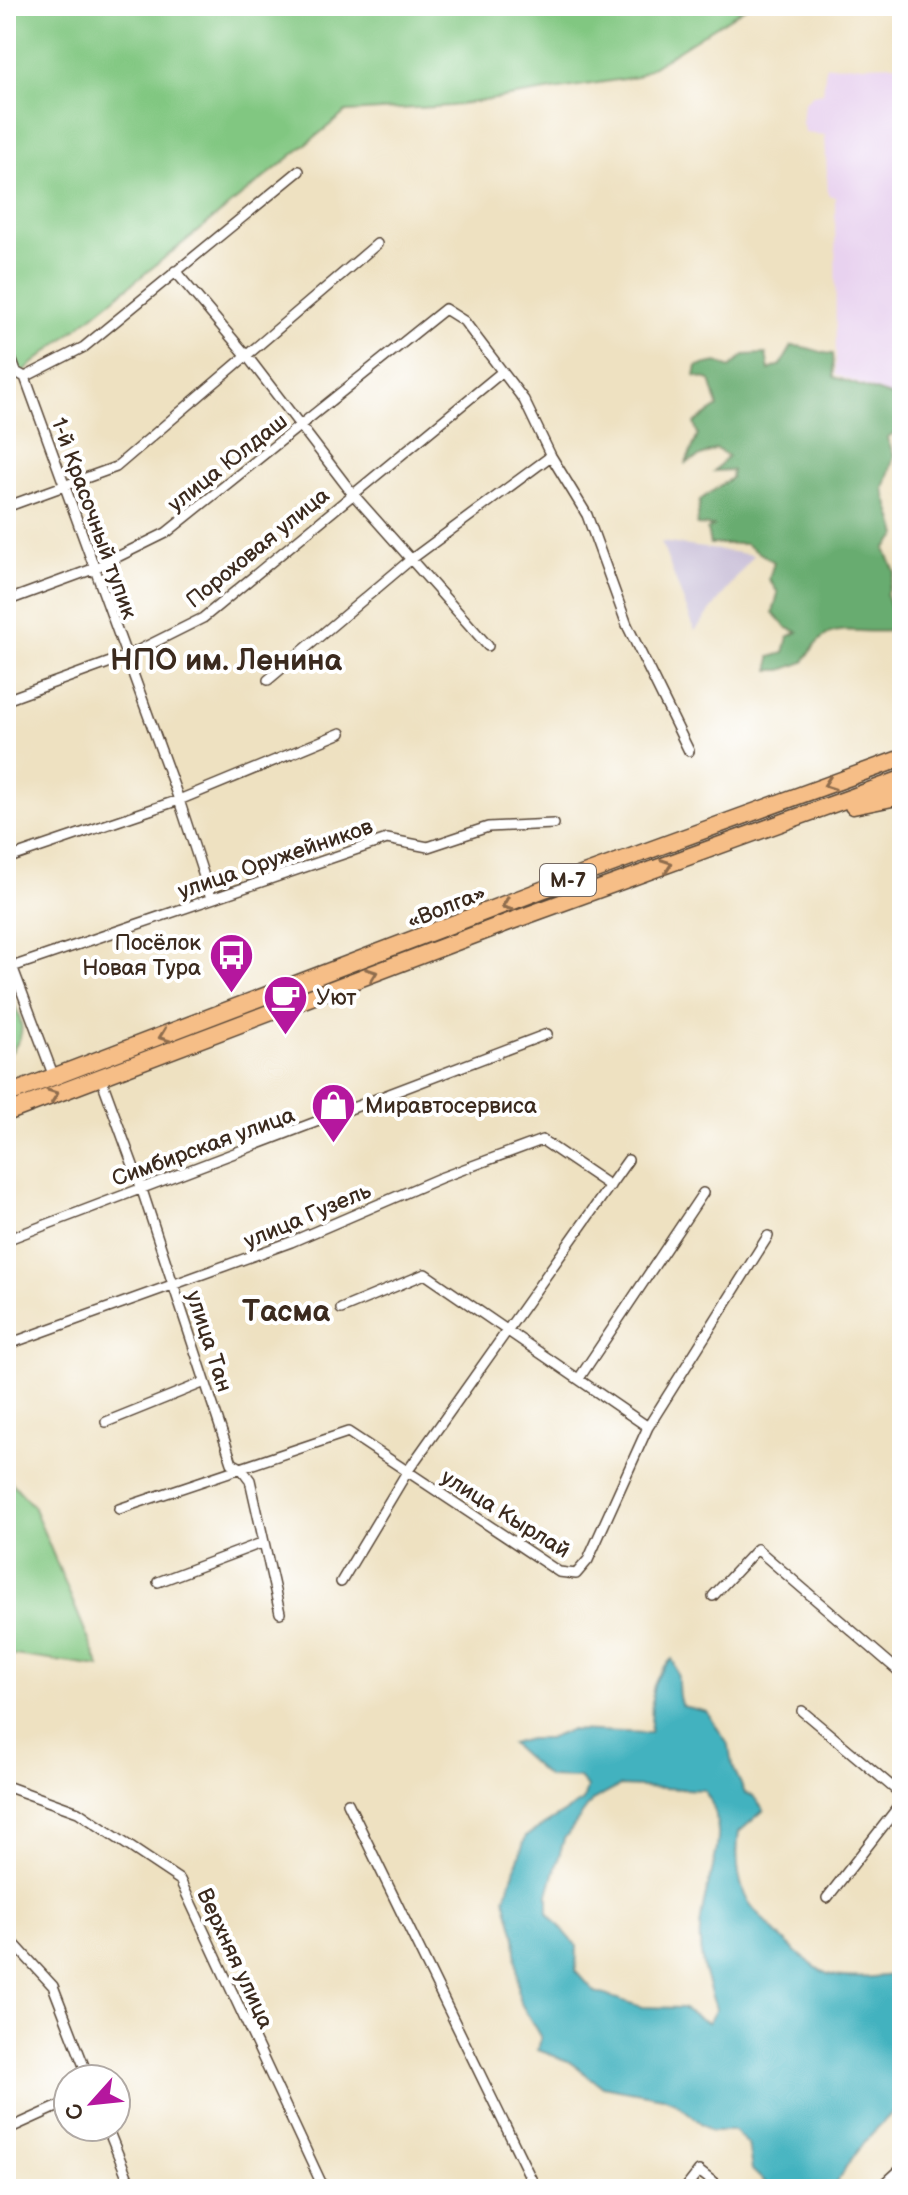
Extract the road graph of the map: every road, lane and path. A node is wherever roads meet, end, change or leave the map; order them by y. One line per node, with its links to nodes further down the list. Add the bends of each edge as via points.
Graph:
1 (299, 171): 3 (street)
2 (377, 244): 5 (street)
3 (175, 271): 5 (street); 7 (street, via 84,347)
4 (6, 344): 7 (street, 1-й Красочный тупик)
5 (247, 356): 8 (street); 10 (street, via 116,467)
6 (502, 372): 8 (street, улица Юлдаш, via 464,321 445,309); 9 (street, via 524,400); 11 (street, Пороховая улица)
7 (16, 375): 10 (street, 1-й Красочный тупик)
8 (300, 428): 11 (street); 14 (street, улица Юлдаш, via 166,533)
9 (551, 456): 13 (street); 21 (street, via 587,515 627,625)
10 (63, 486): 12 (street); 14 (street, 1-й Красочный тупик)
11 (352, 493): 13 (street); 17 (street, Пороховая улица, via 203,618)
12 (6, 507)
13 (409, 561): 16 (street); 18 (street)
14 (93, 569): 15 (street, улица Юлдаш); 17 (street, 1-й Красочный тупик)
15 (6, 601)
16 (488, 646)
17 (127, 656): 19 (street, Пороховая улица); 25 (street, 1-й Красочный тупик)
18 (268, 680)
19 (6, 700)
20 (341, 733): 25 (street)
21 (689, 751)
22 (902, 758): 33 (highway, «Волга» / М-7, one-way to 33)
23 (902, 779): 26 (highway, «Волга» / М-7)
24 (902, 796): 26 (highway)
25 (179, 800): 28 (street); 29 (street, 1-й Красочный тупик)
26 (790, 821): 34 (highway, «Волга» / М-7, one-way to 26)
27 (554, 824): 29 (street, улица Оружейников, via 488,827 428,847 387,839)
28 (6, 859)
29 (211, 898): 31 (street, улица Оружейников)
30 (6, 950): 31 (street)
31 (12, 967): 33 (street)
32 (547, 1034): 39 (street, Симбирская улица)
33 (54, 1077): 35 (highway, «Волга» / М-7)
34 (101, 1078): 36 (highway, «Волга» / М-7, one-way to 34); 39 (street, улица Тан)
35 (6, 1095)
36 (6, 1113)
37 (628, 1160): 38 (street)
38 (610, 1186): 43 (street, улица Гузель, via 542,1140); 45 (street)
39 (141, 1187): 42 (street, Симбирская улица); 43 (street, улица Тан)
40 (703, 1193): 47 (street)
41 (768, 1236): 50 (street, улица Кырлай)
42 (6, 1240)
43 (173, 1287): 46 (street, улица Гузель); 48 (street, улица Тан)
44 (341, 1309): 45 (street, via 425,1274)
45 (505, 1331): 47 (street); 52 (street)
46 (6, 1345)
47 (580, 1377): 50 (street)
48 (205, 1382): 49 (street); 51 (street, улица Тан, via 232,1463)
49 (106, 1422)
50 (648, 1427): 52 (street, улица Кырлай, via 588,1560 576,1574 559,1572)
51 (241, 1468): 52 (street, улица Кырлай, via 348,1432); 53 (street); 54 (street, улица Тан, via 250,1480)
52 (407, 1472): 56 (street)
53 (119, 1509)
54 (264, 1542): 55 (street); 58 (street, улица Тан)
55 (158, 1582)
56 (341, 1582)
57 (713, 1596): 59 (street, via 757,1549)
58 (280, 1613)
59 (902, 1674)
60 (802, 1711): 62 (street)
61 (6, 1786): 73 (street, Верхняя улица, via 78,1812 180,1880)
62 (902, 1795)
63 (902, 1802): 65 (street)
64 (348, 1803): 74 (street)
65 (827, 1898)
66 (6, 1935): 67 (street, via 53,1986)
67 (83, 2063)
68 (52, 2109): 69 (street)
69 (6, 2130)
70 (113, 2143): 72 (street)
71 (902, 2168): 77 (street)
72 (132, 2189)
73 (324, 2189)
74 (536, 2189)
75 (685, 2189): 76 (street, via 699,2171)
76 (722, 2189)
77 (879, 2189)

